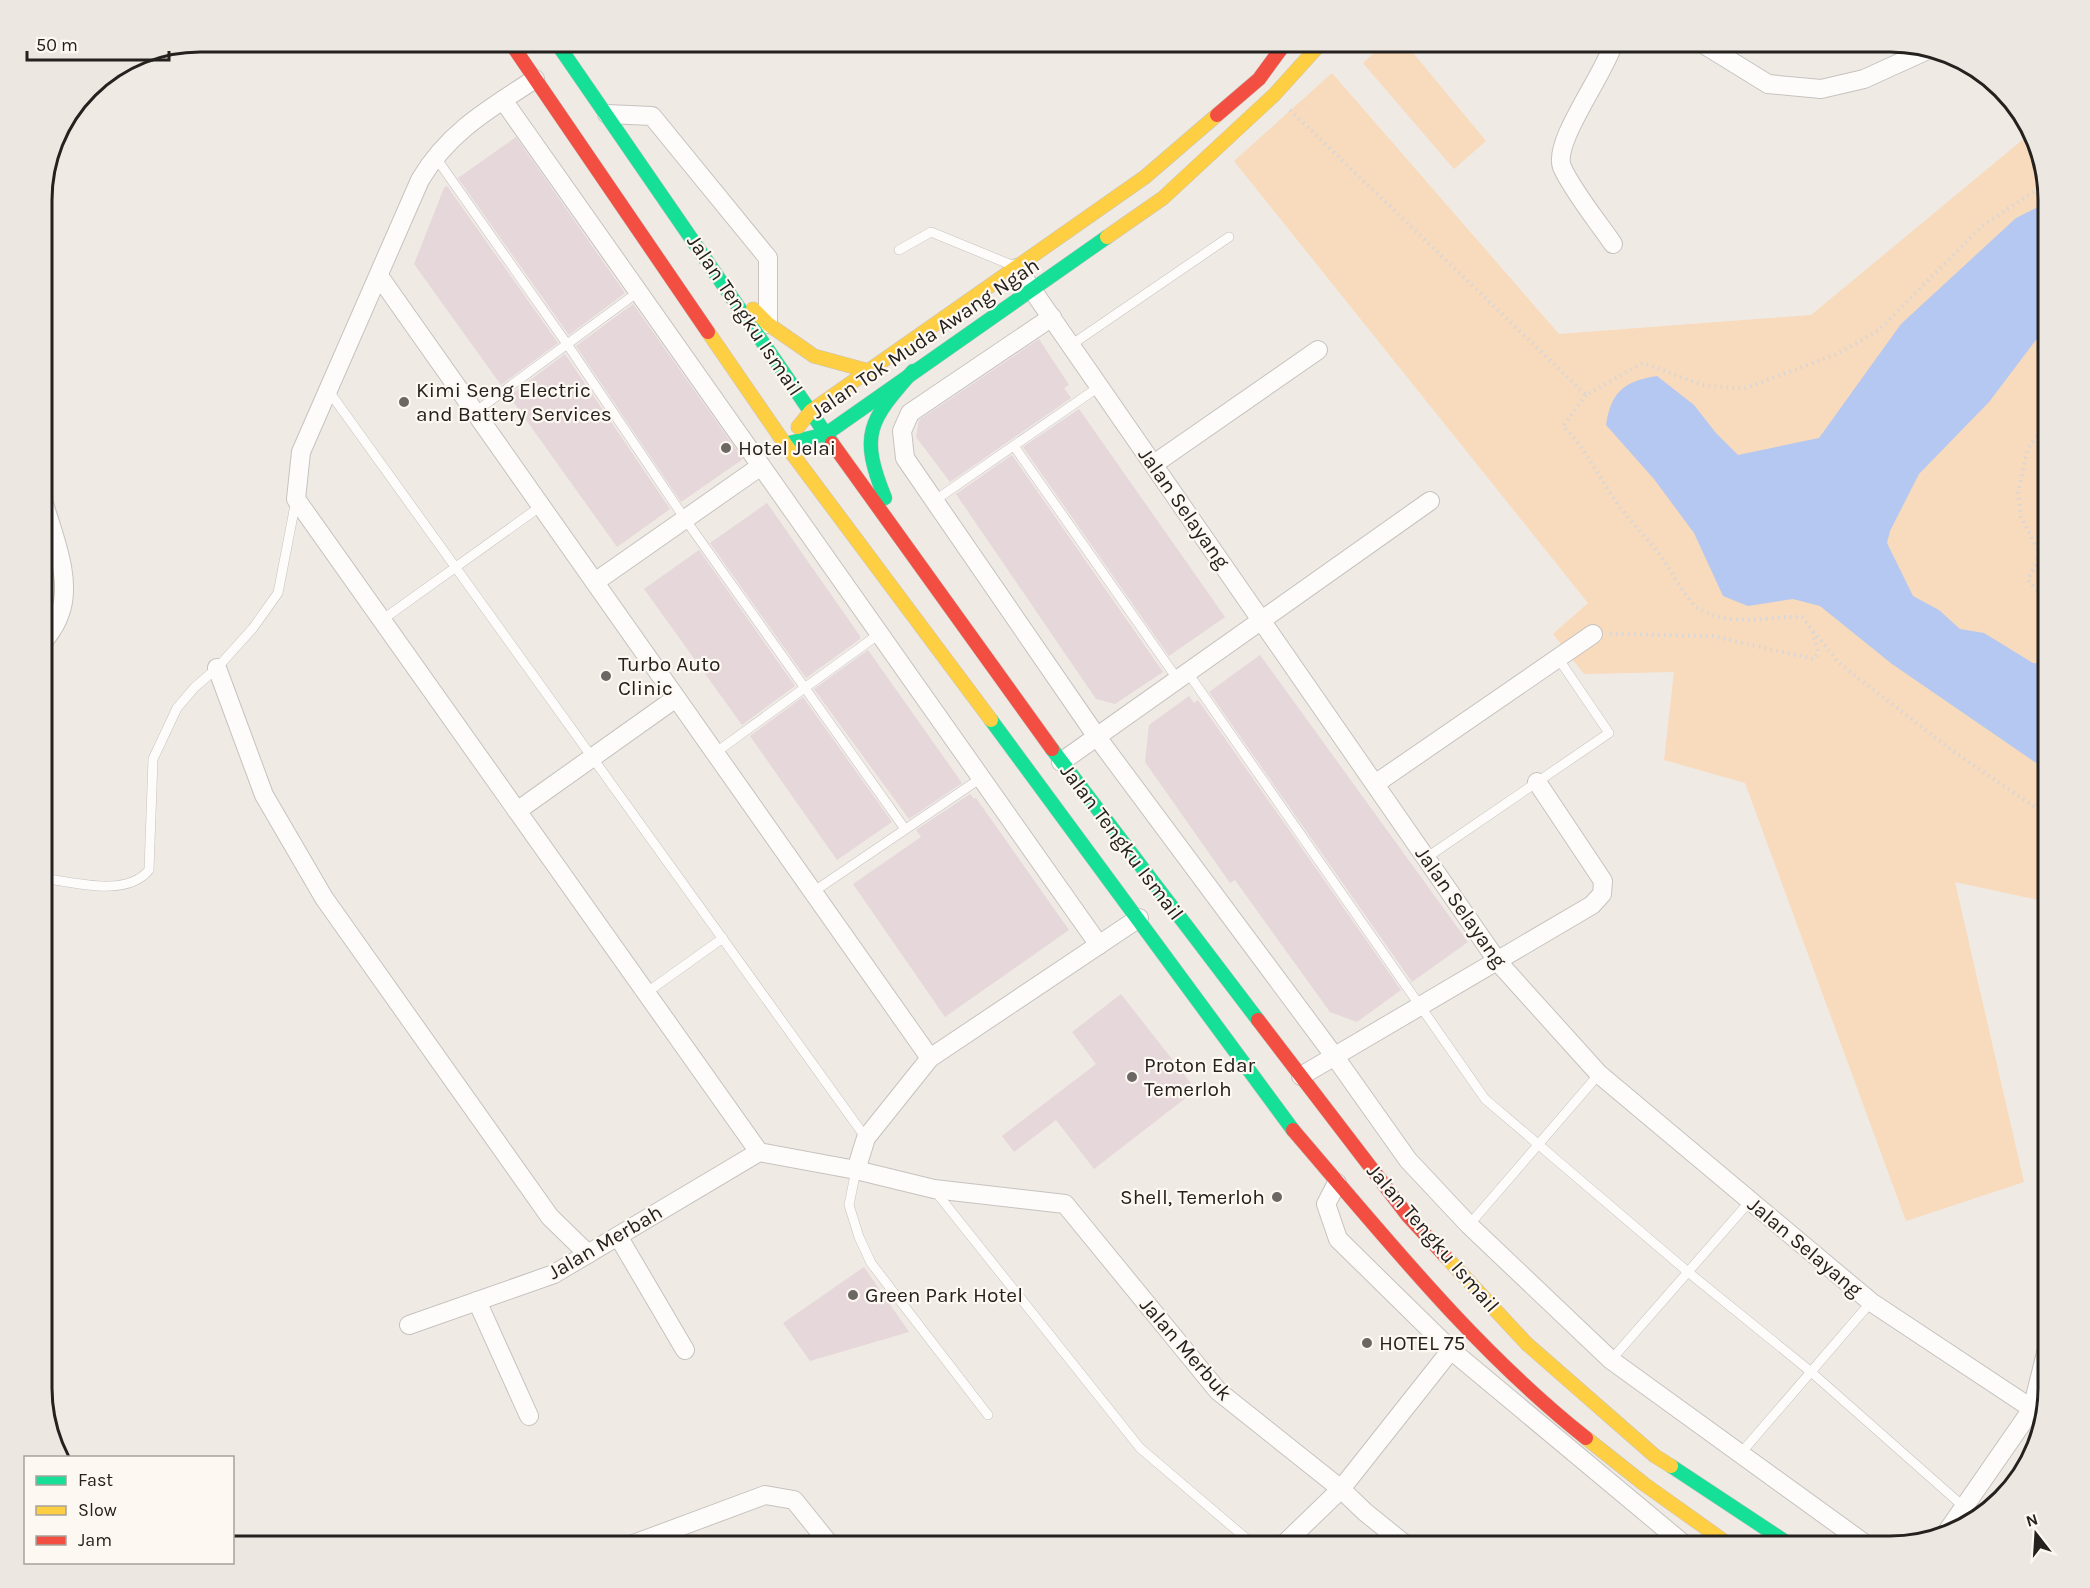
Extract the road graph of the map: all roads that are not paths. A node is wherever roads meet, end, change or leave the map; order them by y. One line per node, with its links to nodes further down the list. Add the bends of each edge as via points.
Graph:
1 (517, 52): 8 (main road, Jalan Tengku Ismail)
2 (563, 52): 10 (main road, Jalan Tengku Ismail)
3 (1279, 52): 16 (main road, Jalan Tok Muda Awang Ngah, via 1259,79 1145,177)
4 (1313, 52): 20 (main road, Jalan Tok Muda Awang Ngah, via 1274,95 1164,198)
5 (1612, 52): 14 (street, via 1562,141 1561,165)
6 (1716, 52): 7 (street, via 1768,84 1821,89 1864,79)
7 (1917, 55)
8 (535, 79): 9 (street); 17 (main road, Jalan Tengku Ismail)
9 (503, 100): 11 (street, via 460,130); 21 (street)
10 (607, 114): 12 (main road, Jalan Tengku Ismail); 23 (street, via 652,116 768,258)
11 (434, 155): 18 (street); 24 (lane)
12 (659, 190): 17 (main road, via 684,257); 19 (main road, Jalan Tengku Ismail)
13 (1229, 237): 25 (lane)
14 (1613, 244)
15 (899, 250): 16 (lane, via 931,232)
16 (1017, 268): 20 (street, Jalan Selayang); 27 (main road, Jalan Tok Muda Awang Ngah)
17 (670, 275): 34 (main road, Jalan Tengku Ismail)
18 (379, 276): 30 (street); 32 (street)
19 (723, 281): 23 (main road); 31 (main road, Jalan Tengku Ismail)
20 (1034, 291): 22 (street, Jalan Selayang); 28 (main road, Jalan Tok Muda Awang Ngah)
21 (638, 292): 24 (lane); 37 (street)
22 (1052, 317): 25 (street, Jalan Selayang); 39 (street, Jalan Tengku Ismail, via 910,413 902,431 905,459)
23 (768, 324): 27 (main road, via 814,356)
24 (567, 344): 32 (lane); 42 (lane)
25 (1071, 345): 29 (street, Jalan Selayang)
26 (1318, 350): 36 (street)
27 (869, 371): 31 (main road, Jalan Tok Muda Awang Ngah)
28 (914, 371): 33 (main road, Jalan Tok Muda Awang Ngah); 44 (main road, via 877,411 869,430 872,467)
29 (1100, 386): 35 (lane); 36 (street, Jalan Selayang)
30 (327, 388): 38 (street, via 301,452); 45 (lane)
31 (811, 411): 33 (main road, Jalan Tengku Ismail); 34 (main road, Jalan Tok Muda Awang Ngah)
32 (475, 412): 41 (street)
33 (826, 434): 34 (main road, Jalan Tok Muda Awang Ngah); 44 (main road, Jalan Tengku Ismail)
34 (785, 444): 52 (main road, Jalan Tengku Ismail)
35 (1014, 446): 39 (lane); 55 (lane)
36 (1154, 464): 48 (street, Jalan Selayang)
37 (761, 466): 42 (street); 50 (street)
38 (296, 499): 47 (street); 54 (lane, via 278,593)
39 (934, 501): 58 (street, Jalan Tengku Ismail)
40 (1430, 501): 48 (street)
41 (541, 506): 45 (lane); 46 (street)
42 (685, 519): 46 (street); 56 (lane)
43 (53, 538): 49 (street, via 65,595)
44 (910, 554): 52 (main road, Jalan Tengku Ismail)
45 (456, 567): 47 (lane); 60 (lane)
46 (595, 582): 57 (street)
47 (382, 620): 65 (street)
48 (1262, 621): 55 (street); 64 (street, Jalan Selayang)
49 (53, 627)
50 (879, 634): 56 (lane); 62 (street)
51 (1593, 634): 53 (street)
52 (947, 635): 61 (main road, Jalan Tengku Ismail); 70 (main road, Jalan Tengku Ismail)
53 (1558, 658): 63 (lane, via 1609,733); 64 (street)
54 (217, 668): 68 (lane, via 177,708 153,759 149,870 141,880 115,886); 89 (street, via 264,795 324,897 550,1217)
55 (1183, 676): 58 (street); 75 (lane)
56 (806, 687): 59 (lane); 66 (lane)
57 (676, 698): 59 (street); 60 (street)
58 (1097, 737): 61 (street); 76 (street, Jalan Tengku Ismail)
59 (715, 753): 69 (street)
60 (592, 757): 65 (street); 71 (lane)
61 (1061, 762): 79 (main road, Jalan Tengku Ismail)
62 (981, 778): 66 (lane); 72 (street)
63 (1537, 782): 67 (lane); 73 (street, via 1603,881 1602,894 1592,905)
64 (1374, 784): 67 (street, Jalan Selayang)
65 (517, 811): 74 (street)
66 (905, 829): 69 (lane)
67 (1426, 858): 73 (street, Jalan Selayang)
68 (53, 879)
69 (813, 892): 77 (street)
70 (1139, 918): 72 (street); 84 (main road, Jalan Tengku Ismail, via 1276,1110)
71 (723, 938): 74 (lane); 80 (lane)
72 (1099, 945): 77 (street)
73 (1498, 962): 75 (street); 78 (street, Jalan Selayang)
74 (646, 993): 82 (street)
75 (1420, 1008): 76 (street); 81 (lane, via 1485,1099)
76 (1335, 1057): 79 (street); 87 (street, Jalan Tengku Ismail, via 1408,1160)
77 (930, 1058): 80 (street)
78 (1599, 1074): 81 (lane); 86 (street, Jalan Selayang)
79 (1301, 1076): 113 (main road, Jalan Tengku Ismail, via 1408,1216 1527,1344 1655,1456)
80 (866, 1138): 83 (street)
81 (1538, 1144): 87 (lane); 90 (lane)
82 (759, 1152): 83 (street); 88 (street, Jalan Merbah)
83 (856, 1170): 85 (street); 99 (lane, via 849,1205 871,1263)
84 (1337, 1183): 95 (street, via 1326,1204 1338,1239); 112 (main road, Jalan Tengku Ismail, via 1537,1399)
85 (934, 1189): 103 (street, Jalan Merbuk, via 1065,1204 1218,1391); 108 (lane, via 1140,1448)
86 (1750, 1201): 90 (lane); 92 (street, Jalan Selayang)
87 (1469, 1225): 96 (street, Jalan Tengku Ismail)
88 (618, 1236): 89 (street, Jalan Merbah); 94 (street)
89 (588, 1254): 91 (street, Jalan Merbah, via 554,1275)
90 (1688, 1272): 96 (lane); 97 (lane)
91 (477, 1301): 93 (street, Jalan Merbah); 100 (street)
92 (1871, 1302): 97 (lane); 98 (street, Jalan Selayang)
93 (409, 1325)
94 (685, 1350)
95 (1451, 1350): 103 (street); 111 (street)
96 (1611, 1360): 102 (street, Jalan Tengku Ismail)
97 (1810, 1371): 102 (lane); 105 (lane)
98 (2036, 1411)
99 (988, 1415)
100 (529, 1416)
101 (2034, 1418): 104 (street)
102 (1741, 1453): 114 (street, Jalan Tengku Ismail)
103 (1341, 1489): 109 (street); 110 (street, Jalan Merbuk)
104 (1972, 1510)
105 (1971, 1511)
106 (655, 1536): 107 (street, via 765,1495 794,1500)
107 (823, 1536)
108 (1243, 1536)
109 (1292, 1536)
110 (1395, 1536)
111 (1674, 1536)
112 (1717, 1536)
113 (1777, 1536)
114 (1854, 1536)

